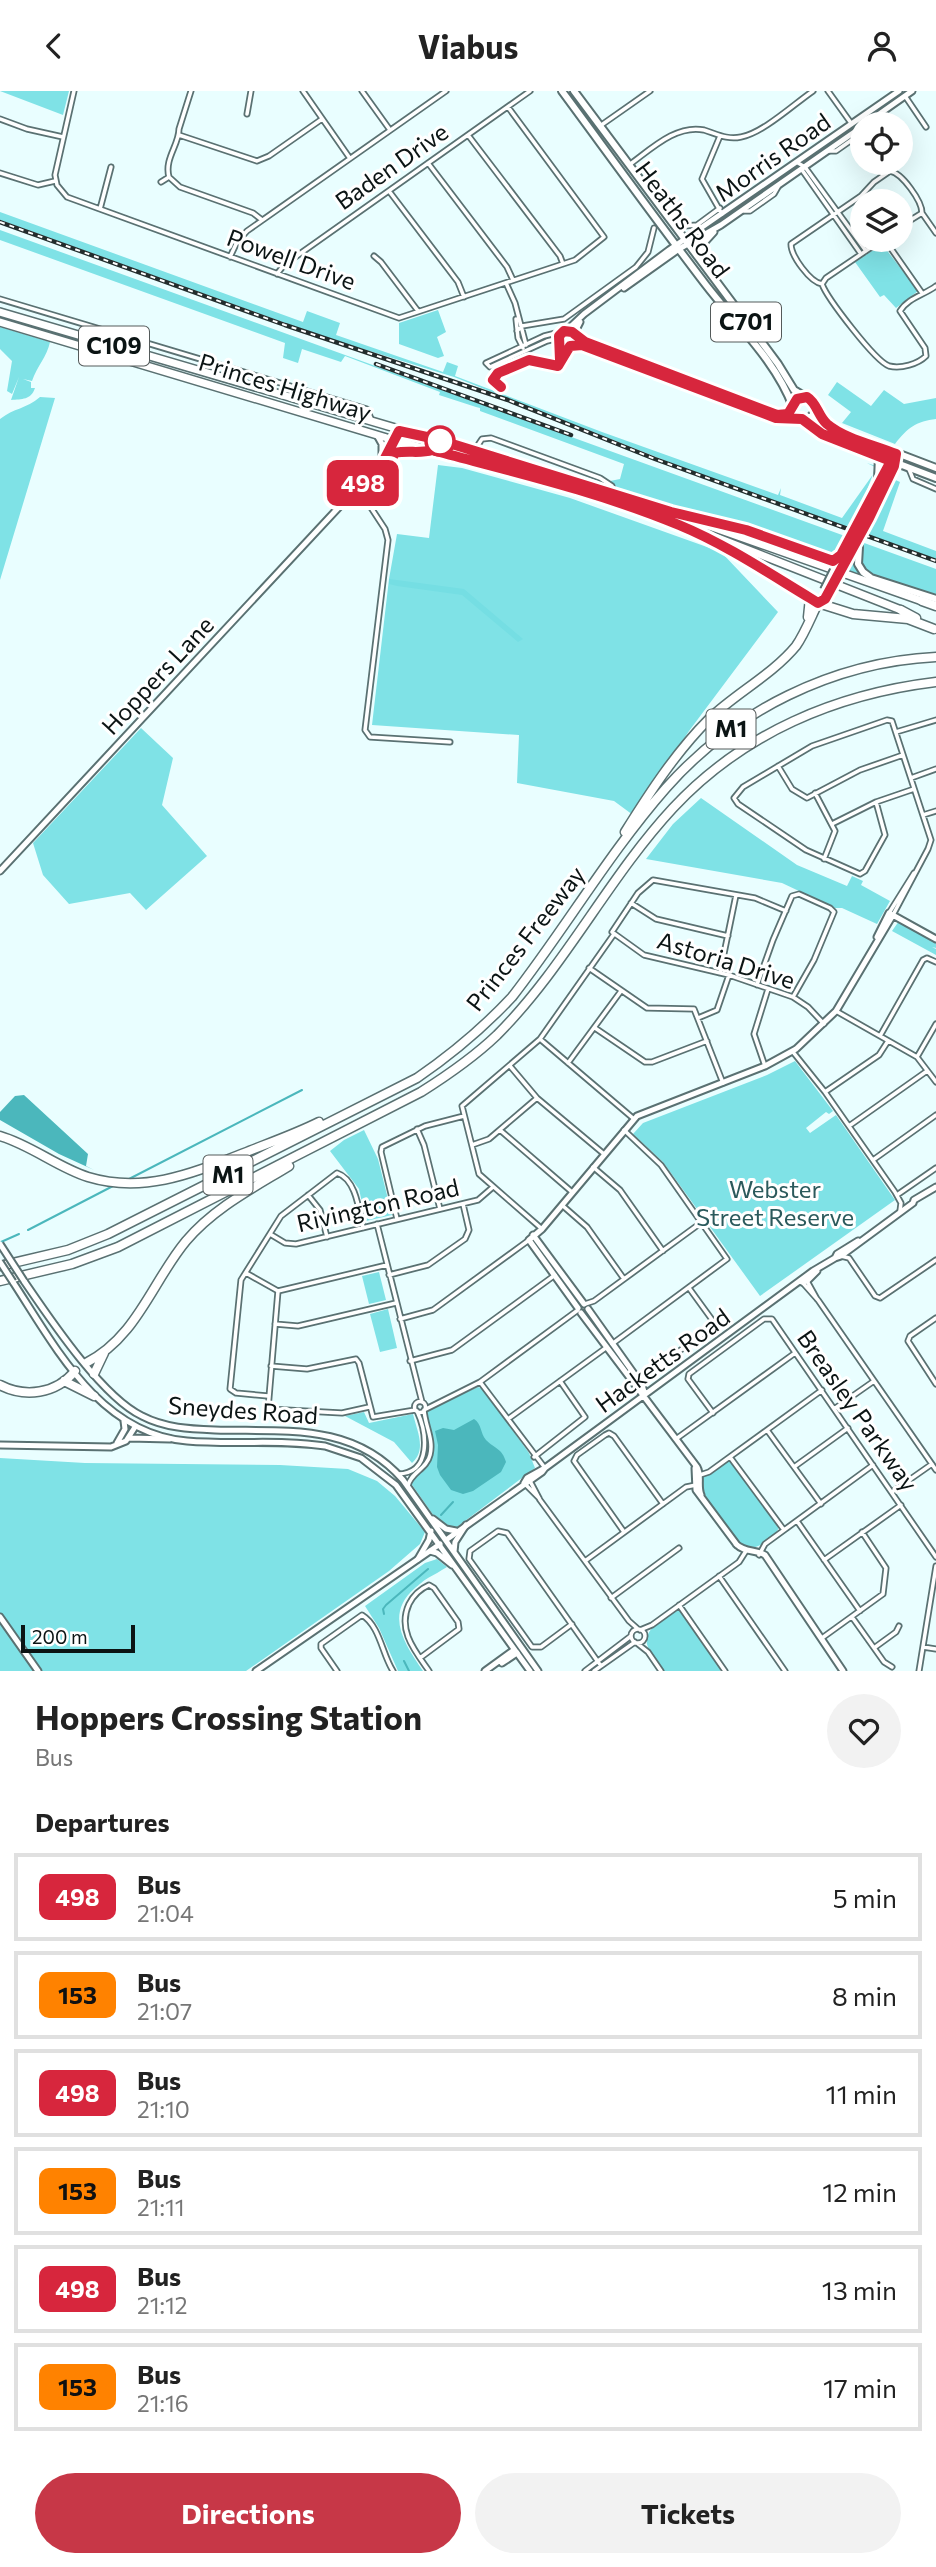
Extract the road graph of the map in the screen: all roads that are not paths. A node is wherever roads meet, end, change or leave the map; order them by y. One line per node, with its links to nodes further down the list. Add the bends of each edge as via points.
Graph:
1 (74, 91): 31 (street)
2 (191, 91): 27 (street)
3 (251, 91): 19 (street)
4 (303, 91): 21 (street)
5 (362, 91): 26 (street)
6 (446, 91): 26 (street)
7 (530, 91): 16 (street, Baden Drive)
8 (562, 91): 39 (main road, Heaths Road / C701)
9 (574, 91): 23 (main road, Heaths Road / C701)
10 (650, 91): 23 (street)
11 (813, 91): 30 (street, via 755,132 739,138)
12 (828, 91): 22 (street)
13 (912, 91): 14 (street, Morris Road)
14 (902, 94): 15 (street, Morris Road); 25 (street)
15 (893, 96): 17 (street, Morris Road); 18 (street, Morris Road)
16 (508, 107): 28 (street, Baden Drive); 65 (street, Powell Drive, via 604,237 580,258)
17 (870, 112)
18 (880, 112)
19 (247, 114)
20 (0, 119): 31 (street)
21 (322, 119): 27 (street, via 257,162); 34 (street)
22 (850, 121)
23 (600, 126): 36 (main road, Heaths Road / C701)
24 (850, 126): 37 (street, Morris Road)
25 (926, 127)
26 (390, 130): 34 (street)
27 (179, 135): 41 (street, via 169,160)
28 (468, 135): 35 (street, Baden Drive); 65 (street)
29 (850, 135): 33 (street, Morris Road)
30 (720, 136): 36 (street, via 683,130); 46 (street, via 702,179)
31 (63, 137): 42 (street)
32 (850, 141): 33 (street)
33 (828, 151): 37 (street, Morris Road)
34 (349, 157): 51 (street)
35 (428, 163): 44 (street, Baden Drive); 67 (street, via 507,267)
36 (629, 165): 39 (main road); 57 (main road, Heaths Road / C701)
37 (801, 166): 46 (street, Morris Road); 48 (street); 49 (street, Morris Road)
38 (111, 167): 45 (street)
39 (621, 171): 56 (main road, Heaths Road / C701)
40 (0, 173): 42 (street, via 38,185)
41 (169, 177): 43 (street); 51 (street, via 180,187)
42 (56, 181): 45 (street, Powell Drive, via 67,197)
43 (161, 182)
44 (388, 191): 66 (street, Baden Drive, via 284,265); 71 (street, via 458,282)
45 (99, 210): 63 (street, Powell Drive)
46 (721, 211): 49 (street, via 727,218); 53 (street, via 697,225); 57 (street, Morris Road)
47 (922, 213): 48 (street, via 920,202 892,170); 50 (street); 55 (street)
48 (836, 214): 60 (street); 68 (street, via 790,247 813,281)
49 (733, 216): 52 (street, Morris Road)
50 (913, 219)
51 (262, 220): 63 (street, via 242,236)
52 (721, 225): 57 (street, Morris Road); 62 (street)
53 (684, 226)
54 (654, 228): 78 (street, via 648,252 636,268 564,319)
55 (936, 233)
56 (670, 236): 58 (main road, Heaths Road / C701); 64 (street)
57 (687, 242): 58 (street, Morris Road); 62 (main road, Heaths Road / C701)
58 (678, 247): 64 (street, Morris Road); 80 (street, Morris Road, via 584,318); 95 (main road, Heaths Road / C701, via 762,355)
59 (893, 252): 70 (street)
60 (864, 253): 68 (street)
61 (374, 256): 74 (street)
62 (697, 256): 91 (main road, Heaths Road / C701, via 792,388)
63 (230, 257): 66 (street, Powell Drive)
64 (657, 260): 79 (street, Morris Road)
65 (563, 264): 67 (street, Powell Drive)
66 (278, 274): 74 (street, Powell Drive, via 399,318)
67 (510, 282): 71 (street, Powell Drive); 78 (street)
68 (822, 283): 70 (street, via 862,341 892,366 918,363 927,355 900,311)
69 (936, 286): 70 (street)
70 (922, 293)
71 (464, 297): 74 (street, Powell Drive)
72 (0, 299): 75 (street)
73 (0, 312): 77 (highway, Princes Highway / C109)
74 (419, 312)
75 (62, 318): 77 (street); 87 (street)
76 (0, 322): 81 (highway, Princes Highway / C109)
77 (59, 330): 81 (highway); 86 (highway, Princes Highway / C109)
78 (519, 331): 84 (street); 84 (street)
79 (565, 331): 80 (street); 82 (street); 84 (street)
80 (574, 335): 83 (street); 85 (street)
81 (55, 339): 88 (highway, Princes Highway / C109)
82 (559, 342): 83 (street, via 565,347); 84 (street, via 552,339)
83 (572, 345): 85 (street)
84 (524, 347): 84 (street, via 492,366 486,363)
85 (635, 362): 94 (street)
86 (229, 381): 88 (highway); 89 (highway, Princes Highway / C109)
87 (275, 382): 89 (street, Princes Highway); 90 (street)
88 (226, 390): 92 (highway, Princes Highway / C109)
89 (272, 394): 92 (highway); 96 (highway, Princes Highway / C109)
90 (322, 396): 96 (street, Princes Highway); 98 (street, via 369,411)
91 (806, 397): 93 (main road, C701); 95 (main road, via 797,399)
92 (271, 404): 100 (highway, Princes Highway / C109)
93 (815, 406): 97 (main road, via 812,416); 108 (main road, C701, via 834,429)
94 (754, 408): 95 (street, via 782,416); 97 (street, via 781,419)
95 (793, 408): 97 (main road, C701)
96 (326, 409): 98 (highway, Princes Highway / C109)
97 (801, 419): 109 (main road, C701, via 822,434)
98 (373, 424): 99 (highway, Princes Highway / C109)
99 (399, 431): 101 (highway); 102 (highway, Princes Highway / C109)
100 (377, 435): 101 (highway, Princes Highway / C109); 111 (street, via 382,444)
101 (396, 441): 104 (highway, Princes Highway / C109); 106 (street, Hoppers Lane); 111 (street)
102 (449, 443): 103 (highway, Princes Highway / C109); 107 (street)
103 (458, 446): 105 (highway, Princes Highway / C109); 107 (highway)
104 (432, 450): 106 (street); 107 (highway, Princes Highway / C109)
105 (474, 451): 112 (highway); 121 (highway, Princes Highway / C109); 121 (street, via 482,439 491,438 600,478 612,486)
106 (395, 453): 120 (street, Hoppers Lane)
107 (445, 453): 112 (highway, Princes Highway / C109)
108 (896, 454): 110 (main road); 114 (main road, C701)
109 (879, 456): 110 (main road, C701); 117 (main road)
110 (893, 462): 113 (main road, C701); 117 (main road); 124 (main road)
111 (381, 464): 116 (street)
112 (483, 464): 121 (highway, Princes Highway / C109)
113 (908, 467): 115 (main road, C701); 119 (street, via 913,479)
114 (936, 468)
115 (936, 478)
116 (358, 481): 118 (street); 120 (street, via 365,484)
117 (878, 482): 124 (main road)
118 (352, 488): 120 (street); 122 (street, Hoppers Lane)
119 (936, 489)
120 (363, 494): 122 (street, Hoppers Lane); 141 (street, via 388,540 365,730 370,737)
121 (610, 496): 123 (highway, Princes Highway / C109); 125 (highway, Princes Highway / C109)
122 (341, 505): 155 (street, Hoppers Lane)
123 (671, 512): 127 (highway, bridge, via 746,530 829,560); 131 (highway)
124 (862, 522): 126 (main road, bridge); 127 (main road, bridge)
125 (679, 525): 129 (highway); 134 (highway)
126 (857, 537): 128 (main road, bridge); 130 (main road, via 857,557 865,575)
127 (841, 555): 128 (main road, bridge)
128 (826, 591): 132 (main road)
129 (810, 598): 132 (highway); 135 (highway)
130 (936, 599)
131 (922, 601): 133 (highway)
132 (818, 603): 135 (highway); 136 (highway, via 853,614 908,619)
133 (936, 607)
134 (901, 610): 136 (highway)
135 (806, 627): 156 (highway, via 783,660 711,717 676,756)
136 (935, 630)
137 (936, 657): 156 (highway, Princes Freeway / M1, via 889,662 820,681 762,709 687,766)
138 (936, 682): 199 (highway, Princes Freeway / M1, via 866,694 812,712 716,769 650,835 540,985 496,1035 421,1092)
139 (936, 720): 140 (street)
140 (896, 732): 142 (street); 143 (street, via 891,720 818,744)
141 (450, 742)
142 (903, 755): 145 (street); 147 (street)
143 (778, 766): 147 (street, via 794,791 806,798); 154 (street, via 743,787 735,801)
144 (936, 769): 145 (street)
145 (911, 778): 146 (street)
146 (914, 789): 148 (street); 150 (street)
147 (816, 793): 151 (street)
148 (876, 802): 151 (street); 154 (street, via 885,835 863,873)
149 (936, 811): 150 (street)
150 (923, 815): 152 (street)
151 (832, 824): 154 (street, via 835,834)
152 (930, 845): 153 (street); 160 (street)
153 (936, 846)
154 (824, 859)
155 (0, 871)
156 (595, 883): 190 (highway, Princes Freeway / M1, via 528,976 485,1026 452,1054)
157 (736, 895): 158 (street, via 653,880); 159 (street); 162 (street)
158 (631, 903): 161 (street, via 613,927); 162 (street, via 656,919)
159 (786, 911): 168 (street); 171 (street, via 796,893 834,912)
160 (891, 914): 163 (street); 172 (street)
161 (614, 934): 165 (street); 166 (street, Astoria Drive, via 642,954)
162 (728, 936): 166 (street)
163 (936, 939)
164 (936, 962): 177 (street, via 923,960)
165 (589, 968): 170 (street); 178 (street)
166 (720, 973): 167 (street, Astoria Drive)
167 (729, 975): 168 (street, Astoria Drive); 173 (street, via 717,1010)
168 (757, 985): 169 (street, Astoria Drive)
169 (768, 989): 171 (street, Astoria Drive); 185 (street, via 754,1034)
170 (622, 991): 173 (street, via 647,1008 693,1009); 176 (street)
171 (793, 997): 174 (street, Astoria Drive)
172 (836, 1011): 174 (street); 177 (street)
173 (698, 1018): 180 (street)
174 (824, 1024): 181 (street)
175 (935, 1027): 182 (street)
176 (595, 1028): 180 (street, via 645,1062); 183 (street)
177 (880, 1035): 179 (street)
178 (540, 1039): 183 (street); 184 (street)
179 (888, 1040): 182 (street); 189 (street, via 879,1055)
180 (707, 1041): 188 (street)
181 (793, 1052): 185 (street); 189 (street)
182 (917, 1057): 186 (street)
183 (568, 1063): 194 (street)
184 (510, 1066): 191 (street); 193 (street, via 464,1103)
185 (765, 1066): 188 (street)
186 (928, 1070): 187 (street); 195 (street)
187 (936, 1082)
188 (723, 1083): 194 (street)
189 (825, 1092): 195 (street)
190 (386, 1094): 200 (highway, via 191,1174 149,1183 86,1177); 230 (highway, Princes Freeway / M1, via 108,1234 68,1250)
191 (537, 1098): 197 (street); 202 (street)
192 (936, 1115): 203 (street)
193 (464, 1116): 196 (street); 201 (street)
194 (634, 1119): 198 (street)
195 (849, 1126): 203 (street)
196 (417, 1129): 214 (street); 216 (street, via 381,1150)
197 (500, 1130): 201 (street, via 486,1142); 208 (street)
198 (624, 1131): 202 (street); 217 (street, via 661,1165)
199 (340, 1135): 237 (highway, Princes Freeway / M1, via 118,1247 72,1264); 246 (highway, via 202,1224 136,1319)
200 (0, 1136)
201 (471, 1145): 206 (street, via 477,1171)
202 (604, 1154): 204 (street)
203 (873, 1160): 210 (street)
204 (593, 1167): 208 (street); 226 (street, via 620,1191)
205 (936, 1168): 210 (street)
206 (493, 1187): 211 (street, Rivington Road, via 480,1199); 220 (street)
207 (936, 1187): 212 (street, Hacketts Road)
208 (572, 1192): 213 (street)
209 (308, 1195): 219 (street, via 341,1173 355,1193); 221 (street, via 281,1216); 222 (street, via 320,1210)
210 (898, 1197): 212 (street); 215 (street)
211 (463, 1204): 214 (street, Rivington Road); 233 (street, via 469,1230 465,1239 428,1265)
212 (913, 1204): 215 (street, Hacketts Road)
213 (561, 1205): 220 (street); 235 (street, via 587,1227)
214 (440, 1209): 216 (street, Rivington Road)
215 (899, 1213): 225 (street, Hacketts Road)
216 (397, 1219): 218 (street, Rivington Road)
217 (702, 1222): 226 (street); 238 (street, via 727,1259)
218 (377, 1224): 219 (street, Rivington Road); 231 (street)
219 (363, 1228): 222 (street, Rivington Road)
220 (541, 1228): 223 (street)
221 (269, 1234): 222 (street, Rivington Road, via 292,1245); 232 (street)
222 (327, 1237)
223 (532, 1238): 234 (street); 241 (street); 243 (street, via 433,1310)
224 (0, 1244): 249 (street, Sneydes Road, bridge)
225 (857, 1244): 227 (street, Hacketts Road, via 843,1249); 228 (street)
226 (663, 1251): 235 (street)
227 (838, 1257): 228 (street); 236 (street, Hacketts Road)
228 (849, 1258): 229 (street, via 880,1299)
229 (936, 1260)
230 (0, 1264): 251 (street, Sneydes Road, bridge)
231 (387, 1265): 233 (street); 239 (street)
232 (246, 1272): 239 (street); 264 (street, via 240,1286 230,1389)
233 (389, 1275): 240 (street)
234 (555, 1275): 241 (street); 248 (street, via 452,1350)
235 (624, 1279): 241 (street)
236 (804, 1280): 256 (street); 262 (street, Hacketts Road)
237 (0, 1281)
238 (689, 1288): 245 (street); 253 (street, via 714,1326)
239 (278, 1290): 244 (street)
240 (396, 1303): 243 (street); 244 (street, via 298,1326)
241 (583, 1309): 245 (street); 258 (street)
242 (936, 1318): 257 (street, via 908,1339)
243 (400, 1319): 248 (street)
244 (275, 1324): 250 (street)
245 (610, 1346): 253 (street); 255 (street); 262 (street)
246 (108, 1348): 249 (highway); 252 (highway)
247 (796, 1353): 261 (street, Breasley Parkway); 271 (street); 271 (street, Breasley Parkway, via 772,1319 764,1319 689,1374)
248 (410, 1361): 260 (street)
249 (86, 1363): 251 (street); 252 (street, Sneydes Road)
250 (271, 1366): 264 (street); 267 (street, via 307,1369 356,1359)
251 (75, 1371): 254 (highway); 263 (street, Sneydes Road)
252 (94, 1374): 272 (street, Sneydes Road, via 113,1396)
253 (639, 1380): 262 (street)
254 (64, 1381): 259 (highway, via 28,1393); 263 (highway)
255 (561, 1381): 273 (street); 283 (street, via 585,1417)
256 (874, 1381): 269 (street); 285 (street)
257 (935, 1381)
258 (481, 1383): 266 (street); 273 (street)
259 (0, 1385)
260 (417, 1390): 265 (street); 268 (street)
261 (822, 1390): 269 (street, Breasley Parkway); 277 (street)
262 (645, 1395): 280 (street); 288 (street, Hacketts Road)
263 (94, 1396): 274 (street, Sneydes Road)
264 (268, 1397): 267 (street, via 271,1411 342,1413)
265 (423, 1403): 266 (street); 268 (street); 270 (street)
266 (433, 1404): 270 (street)
267 (369, 1407): 268 (street, via 376,1417)
268 (416, 1408): 270 (street); 290 (street, via 425,1454 408,1472)
269 (834, 1409): 276 (street, Breasley Parkway)
270 (424, 1410): 294 (street, via 431,1454 410,1478)
271 (713, 1413): 280 (street)
272 (141, 1416): 275 (street); 290 (street, Sneydes Road, via 189,1429 333,1436 366,1449)
273 (508, 1419): 283 (street)
274 (124, 1421): 275 (street, Sneydes Road); 282 (street, via 123,1434)
275 (135, 1427): 278 (street); 279 (street, Sneydes Road)
276 (848, 1428): 286 (street, Breasley Parkway); 287 (street)
277 (767, 1430): 284 (street); 287 (street)
278 (128, 1438): 279 (street); 282 (street)
279 (170, 1439): 303 (street, Sneydes Road, via 318,1445 346,1452 386,1475)
280 (676, 1439): 291 (street)
281 (0, 1445): 282 (street)
282 (111, 1447)
283 (534, 1457): 288 (street)
284 (730, 1457): 291 (street); 302 (street)
285 (932, 1464): 289 (street); 295 (street)
286 (873, 1465): 295 (street, Breasley Parkway); 297 (street)
287 (794, 1467): 297 (street)
288 (542, 1469): 292 (street, Hacketts Road)
289 (936, 1470)
290 (398, 1474): 294 (street, Sneydes Road)
291 (698, 1474): 293 (street)
292 (527, 1481): 301 (street, Hacketts Road); 318 (street)
293 (696, 1485): 296 (street); 313 (street)
294 (408, 1487): 299 (street, Sneydes Road)
295 (891, 1492): 298 (street, Breasley Parkway)
296 (663, 1504): 305 (street); 305 (street, via 611,1433 606,1434 577,1455 574,1463)
297 (821, 1504): 300 (street)
298 (901, 1505): 306 (street); 310 (street, Breasley Parkway)
299 (425, 1512): 304 (street); 307 (street, Sneydes Road)
300 (797, 1521): 302 (street); 317 (street)
301 (466, 1525): 304 (street, Hacketts Road); 312 (street)
302 (784, 1530): 314 (street)
303 (431, 1531): 307 (street, Sneydes Road); 316 (street)
304 (456, 1531): 307 (street, Hacketts Road)
305 (624, 1532): 318 (street)
306 (862, 1532): 317 (street); 326 (street, via 883,1563 886,1576 882,1596)
307 (443, 1542): 311 (street, Hacketts Road); 312 (street, Sneydes Road); 320 (street, Sneydes Road)
308 (936, 1545): 310 (street)
309 (679, 1548): 322 (street)
310 (931, 1548): 315 (street, Breasley Parkway)
311 (430, 1551): 316 (street, Hacketts Road); 320 (street)
312 (454, 1552): 341 (street, Sneydes Road)
313 (745, 1552): 314 (street); 321 (street)
314 (759, 1554): 336 (street)
315 (936, 1557)
316 (418, 1559): 347 (street, Hacketts Road)
317 (824, 1560): 326 (street)
318 (584, 1561): 322 (street)
319 (936, 1566): 323 (street)
320 (457, 1569): 341 (street, Sneydes Road)
321 (719, 1576): 325 (street); 359 (street)
322 (611, 1598): 329 (street)
323 (930, 1599): 324 (street); 338 (street)
324 (936, 1600)
325 (679, 1605): 331 (street); 358 (street)
326 (860, 1611): 328 (street)
327 (0, 1617): 346 (street)
328 (852, 1617): 336 (street); 339 (street)
329 (629, 1621): 333 (street); 334 (street)
330 (572, 1625): 330 (street, via 534,1648 469,1558 471,1550 500,1530 507,1532); 344 (street)
331 (652, 1625): 333 (street); 335 (street)
332 (899, 1626): 339 (street)
333 (639, 1630): 334 (street); 335 (street)
334 (631, 1634): 337 (street); 344 (street)
335 (644, 1638): 337 (street); 342 (street)
336 (821, 1638): 360 (street)
337 (636, 1643): 342 (street); 344 (street)
338 (923, 1647): 340 (street); 361 (street)
339 (874, 1648): 345 (street)
340 (936, 1649)
341 (517, 1650): 351 (street); 352 (street); 353 (street, Sneydes Road); 354 (street, Sneydes Road)
342 (648, 1652): 357 (street)
343 (420, 1658): 343 (street, via 460,1629 432,1586 415,1595 405,1619 407,1637); 350 (street)
344 (600, 1664): 355 (street); 356 (street)
345 (892, 1667)
346 (38, 1671)
347 (256, 1671)
348 (337, 1671): 349 (street, via 321,1644 362,1615 376,1632)
349 (393, 1671)
350 (429, 1671)
351 (485, 1671)
352 (491, 1671)
353 (530, 1671)
354 (538, 1671)
355 (585, 1671)
356 (594, 1671)
357 (662, 1671)
358 (725, 1671)
359 (785, 1671)
360 (843, 1671)
361 (919, 1671)

